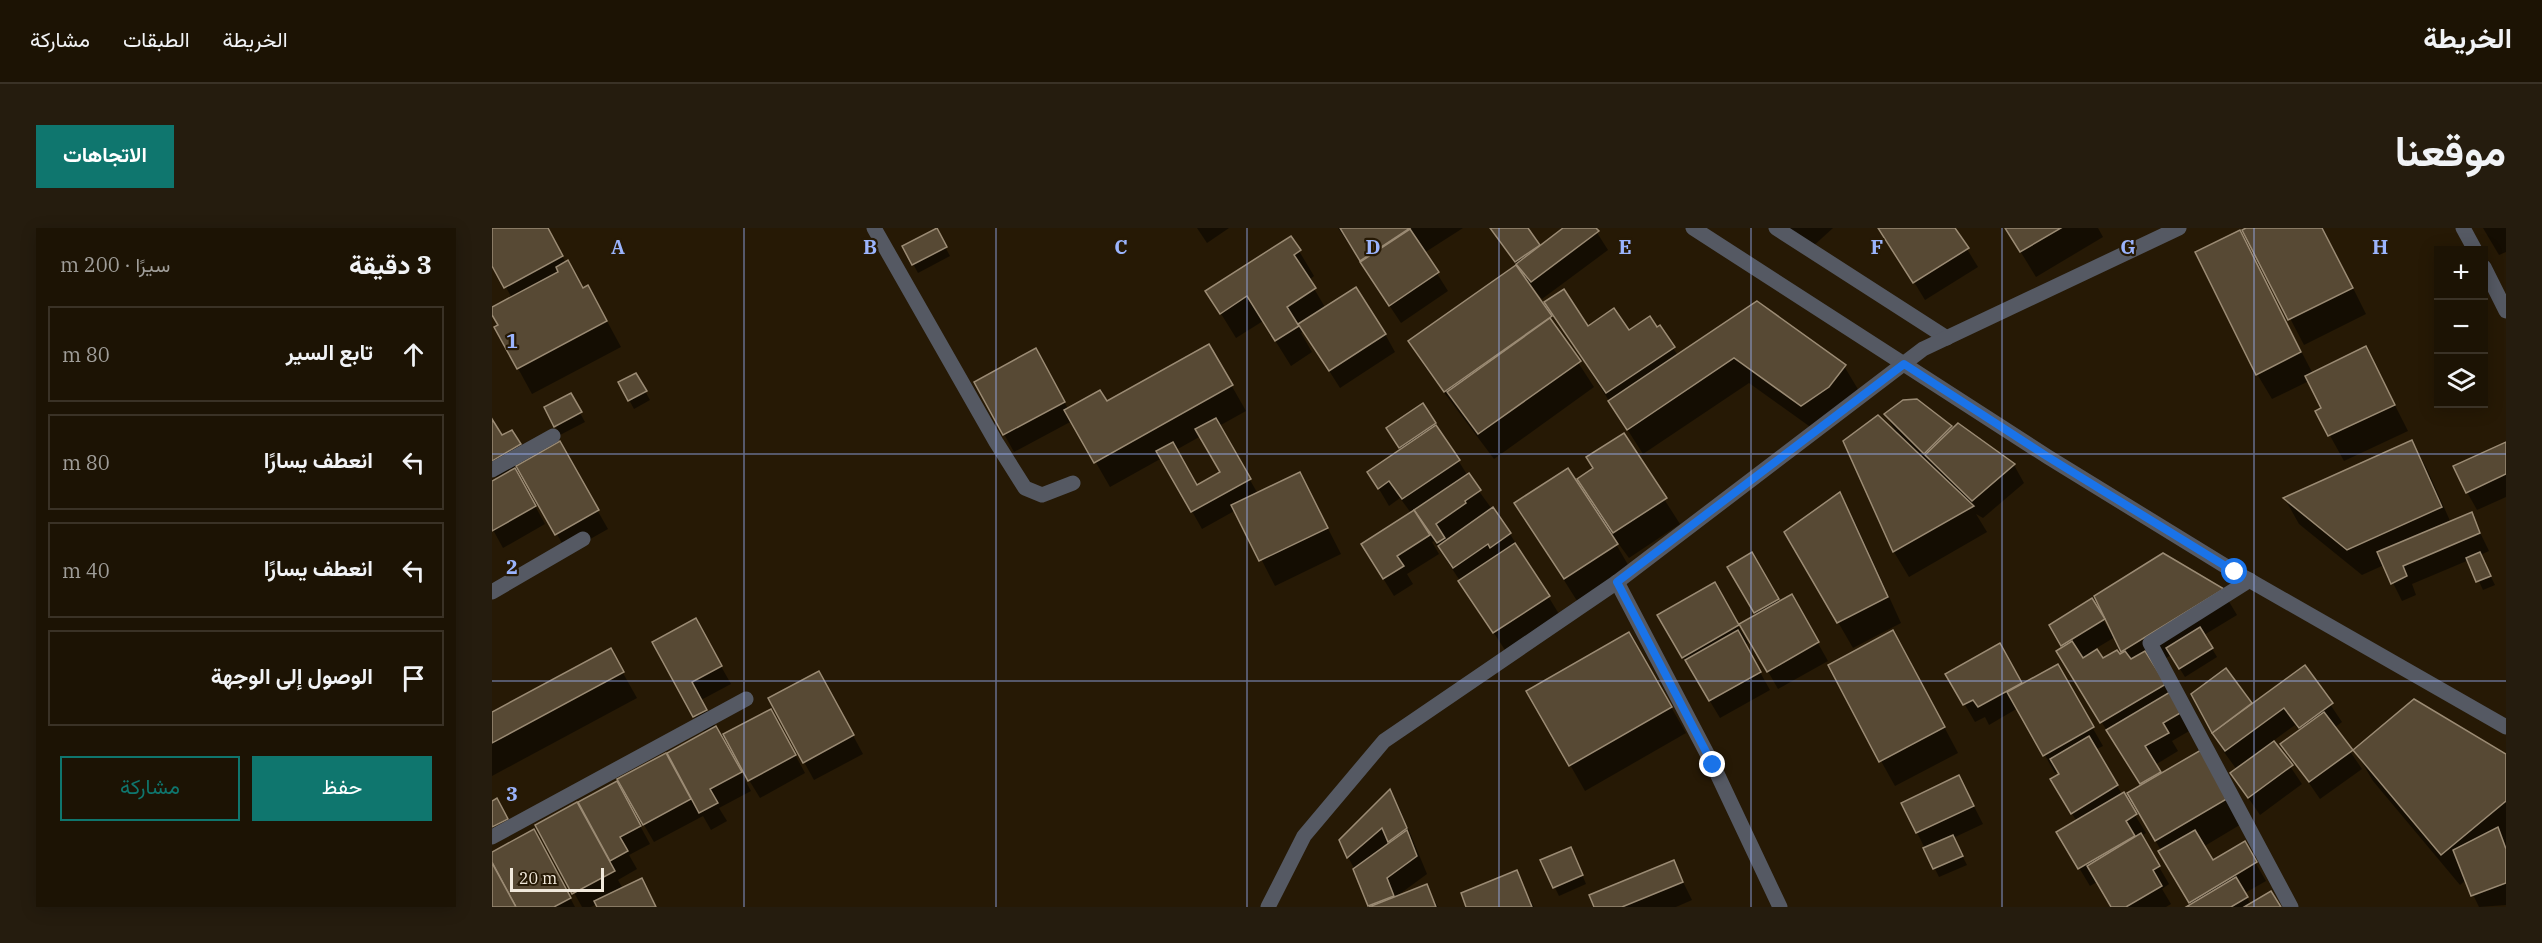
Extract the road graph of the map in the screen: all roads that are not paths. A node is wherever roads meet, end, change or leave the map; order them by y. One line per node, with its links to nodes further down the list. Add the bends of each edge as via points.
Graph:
1 (874, 228): 13 (street, via 1025,488 1042,495)
2 (1693, 228): 10 (street)
3 (1776, 228): 9 (street)
4 (2179, 228): 9 (street)
5 (2463, 228): 6 (street)
6 (2473, 246)
7 (2488, 275): 8 (street)
8 (2506, 311)
9 (1947, 338): 10 (street)
10 (1904, 364): 15 (street); 16 (street)
11 (553, 436): 12 (street)
12 (492, 470)
13 (1073, 483)
14 (583, 539): 17 (street)
15 (2250, 580): 19 (street); 23 (street, via 2150,643)
16 (1617, 582): 21 (street, via 1384,741 1304,836); 22 (street, via 1713,765)
17 (492, 592)
18 (746, 699): 20 (street)
19 (2506, 727)
20 (492, 837)
21 (1268, 907)
22 (1780, 907)
23 (2291, 907)

